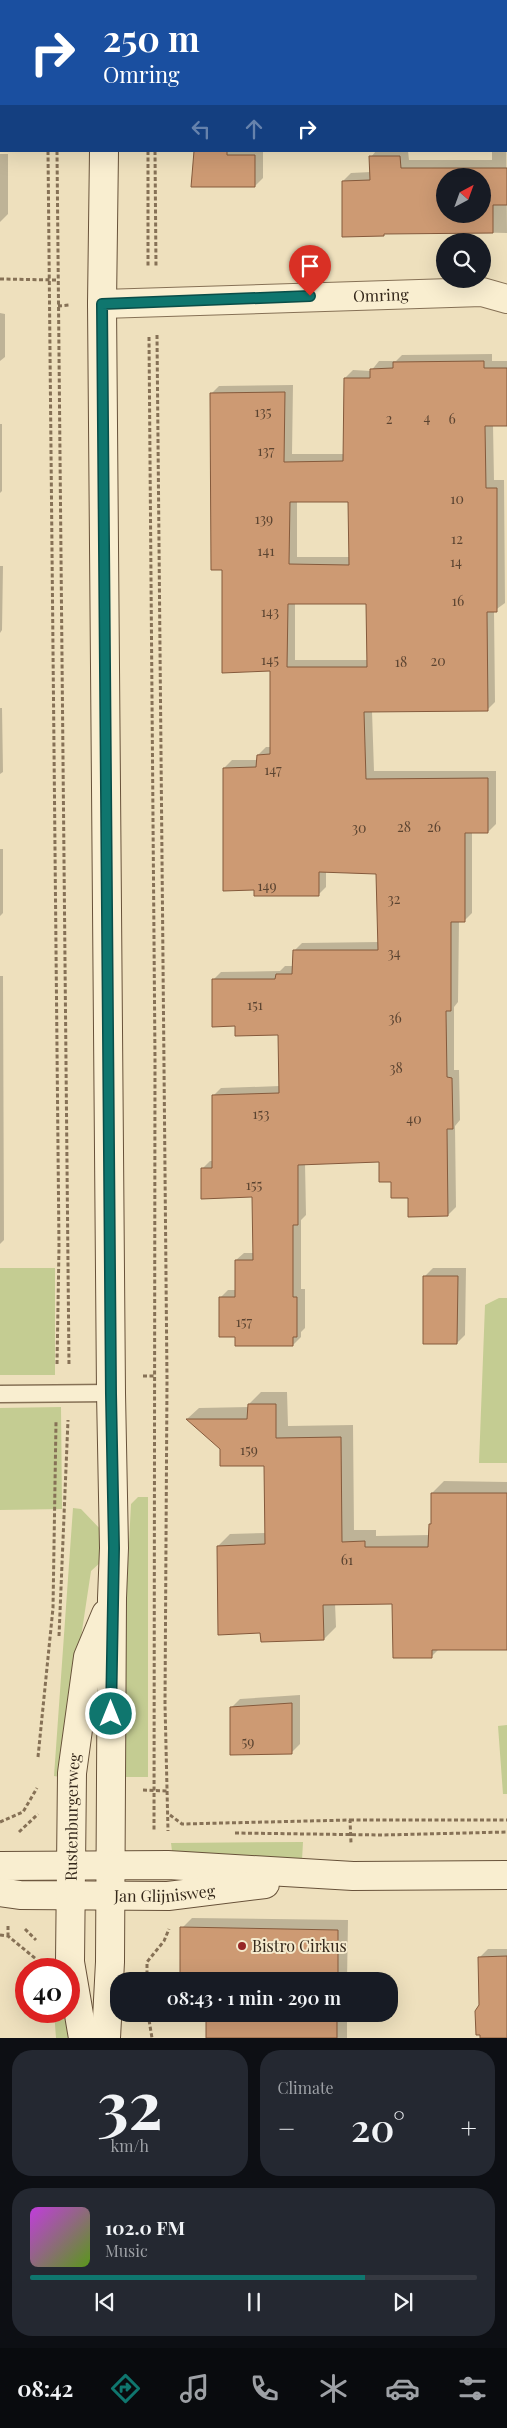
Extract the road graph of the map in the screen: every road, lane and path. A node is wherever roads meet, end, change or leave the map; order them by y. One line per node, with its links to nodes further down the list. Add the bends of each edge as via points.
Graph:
1 (48, 152): 7 (path)
2 (57, 152): 8 (path)
3 (104, 152): 11 (street, Rustenburgerweg)
4 (148, 152): 10 (path)
5 (155, 152): 10 (path)
6 (0, 278): 7 (path)
7 (50, 279): 8 (path); 13 (path)
8 (57, 280): 13 (path)
9 (507, 299): 10 (street, Omring, via 482,292)
10 (152, 301): 11 (street, Omring); 20 (path, via 167,1380 165,1704); 25 (path, via 154,1832)
11 (102, 304): 14 (street, Rustenburgerweg)
12 (0, 1394): 13 (lane)
13 (63, 1394): 14 (lane); 16 (path, via 62,1591); 17 (path, via 53,1608)
14 (111, 1394): 15 (street, Rustenburgerweg)
15 (112, 1598): 30 (street, Rustenburgerweg, via 88,1657 72,1774); 31 (street, Rustenburgerweg)
16 (58, 1641)
17 (38, 1765)
18 (38, 1781): 23 (path, via 37,1789 22,1812)
19 (45, 1809): 24 (path)
20 (169, 1815): 21 (path, via 182,1824); 25 (path)
21 (350, 1820): 22 (path); 29 (path)
22 (507, 1820)
23 (0, 1822)
24 (19, 1831)
25 (168, 1832): 26 (path); 32 (path)
26 (178, 1832)
27 (507, 1832): 29 (path)
28 (226, 1833): 29 (path)
29 (351, 1834)
30 (71, 1864): 31 (street, Jan Glijnisweg); 33 (street, Jan Glijnisweg); 37 (street, Rustenburgerweg)
31 (110, 1864): 32 (street, Jan Glijnisweg); 38 (street, Rustenburgerweg)
32 (168, 1865): 35 (street, Jan Glijnisweg)
33 (0, 1866)
34 (507, 1875): 35 (street, Jan Glijnisweg)
35 (329, 1876): 39 (street, Jan Glijnisweg)
36 (0, 1892): 37 (street, Jan Glijnisweg)
37 (71, 1896): 38 (street, Jan Glijnisweg); 44 (street, Rustenburgerweg, via 70,1962)
38 (110, 1896): 39 (street, Jan Glijnisweg); 45 (street, Rustenburgerweg)
39 (168, 1896): 42 (path, via 169,1932 147,1962)
40 (0, 1935): 41 (path, via 8,1936)
41 (34, 1958)
42 (147, 1972)
43 (149, 2022): 46 (path)
44 (83, 2038)
45 (106, 2038)
46 (152, 2038)

